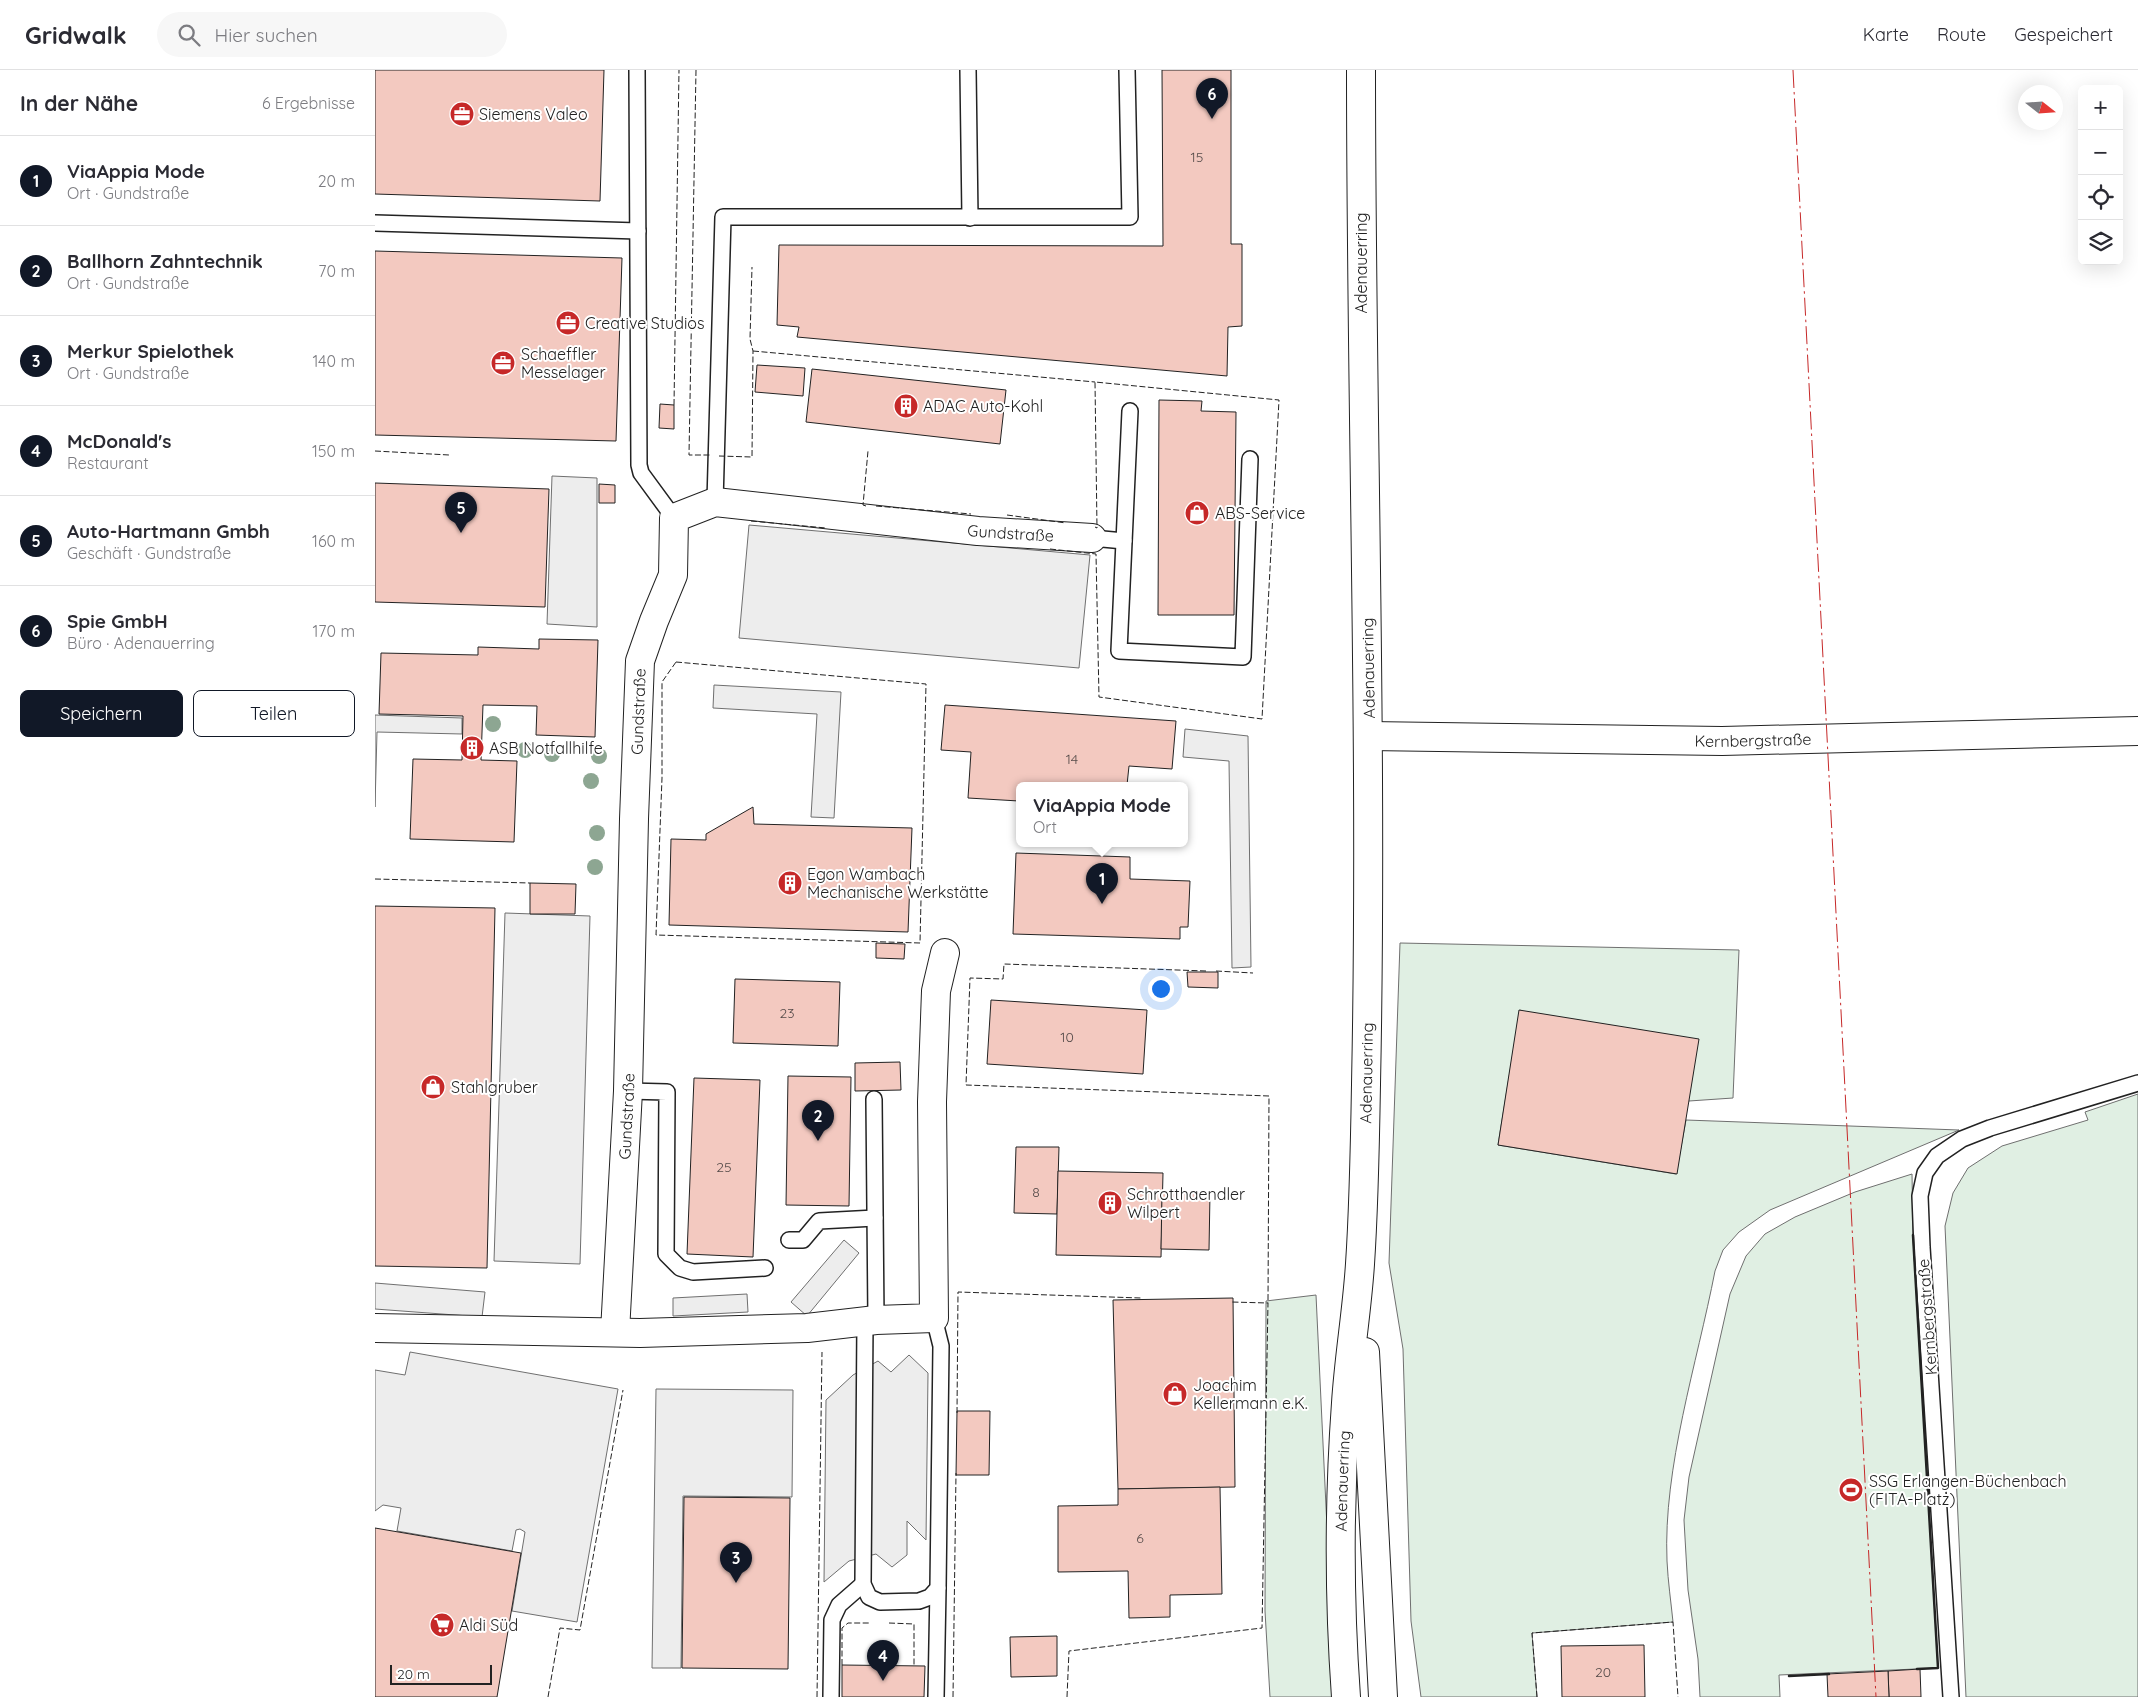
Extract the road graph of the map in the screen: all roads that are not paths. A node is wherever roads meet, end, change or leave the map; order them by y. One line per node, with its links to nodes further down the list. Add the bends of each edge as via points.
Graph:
1 (637, 70): 7 (lane)
2 (968, 70): 5 (lane)
3 (1127, 70): 5 (lane, via 1130,217)
4 (1361, 70): 15 (street, Adenauerring, via 1361,291)
5 (970, 218): 10 (lane, via 723,218)
6 (375, 223): 7 (lane)
7 (638, 231): 11 (lane, via 639,466)
8 (1130, 411): 13 (lane)
9 (1250, 459): 13 (lane, via 1243,657 1119,651)
10 (715, 502): 11 (street, Gundstraße); 12 (street, Gundstraße, via 978,531)
11 (674, 518): 18 (street, Gundstraße, via 673,574 641,661)
12 (1092, 538): 13 (lane)
13 (1124, 541)
14 (2138, 731): 15 (street, Kernbergstraße, via 1722,741)
15 (1369, 736): 22 (street, Adenauerring, via 1366,1086)
16 (945, 953): 24 (street, via 936,991 933,1084)
17 (2138, 1083): 34 (lane, Kernbergstraße, via 1962,1139 1937,1156 1925,1173 1920,1196 1922,1247)
18 (627, 1091): 23 (lane, via 667,1092 666,1254 680,1268 693,1272); 27 (street, Gundstraße)
19 (874, 1099): 20 (lane)
20 (875, 1218): 21 (lane, via 819,1221 803,1240); 25 (lane)
21 (789, 1240)
22 (1360, 1266): 32 (street, Adenauerring, via 1345,1403 1342,1641); 33 (street, Adenauerring)
23 (765, 1268)
24 (934, 1318): 25 (street); 29 (lane, via 941,1346)
25 (870, 1321): 27 (street, via 807,1328); 28 (lane)
26 (375, 1328): 27 (street)
27 (615, 1332)
28 (863, 1584): 29 (lane, via 869,1596 881,1602 919,1601 930,1597); 30 (lane, via 839,1605 832,1620)
29 (938, 1588): 31 (lane)
30 (831, 1697)
31 (936, 1697)
32 (1346, 1697)
33 (1383, 1697)
34 (1951, 1697)

